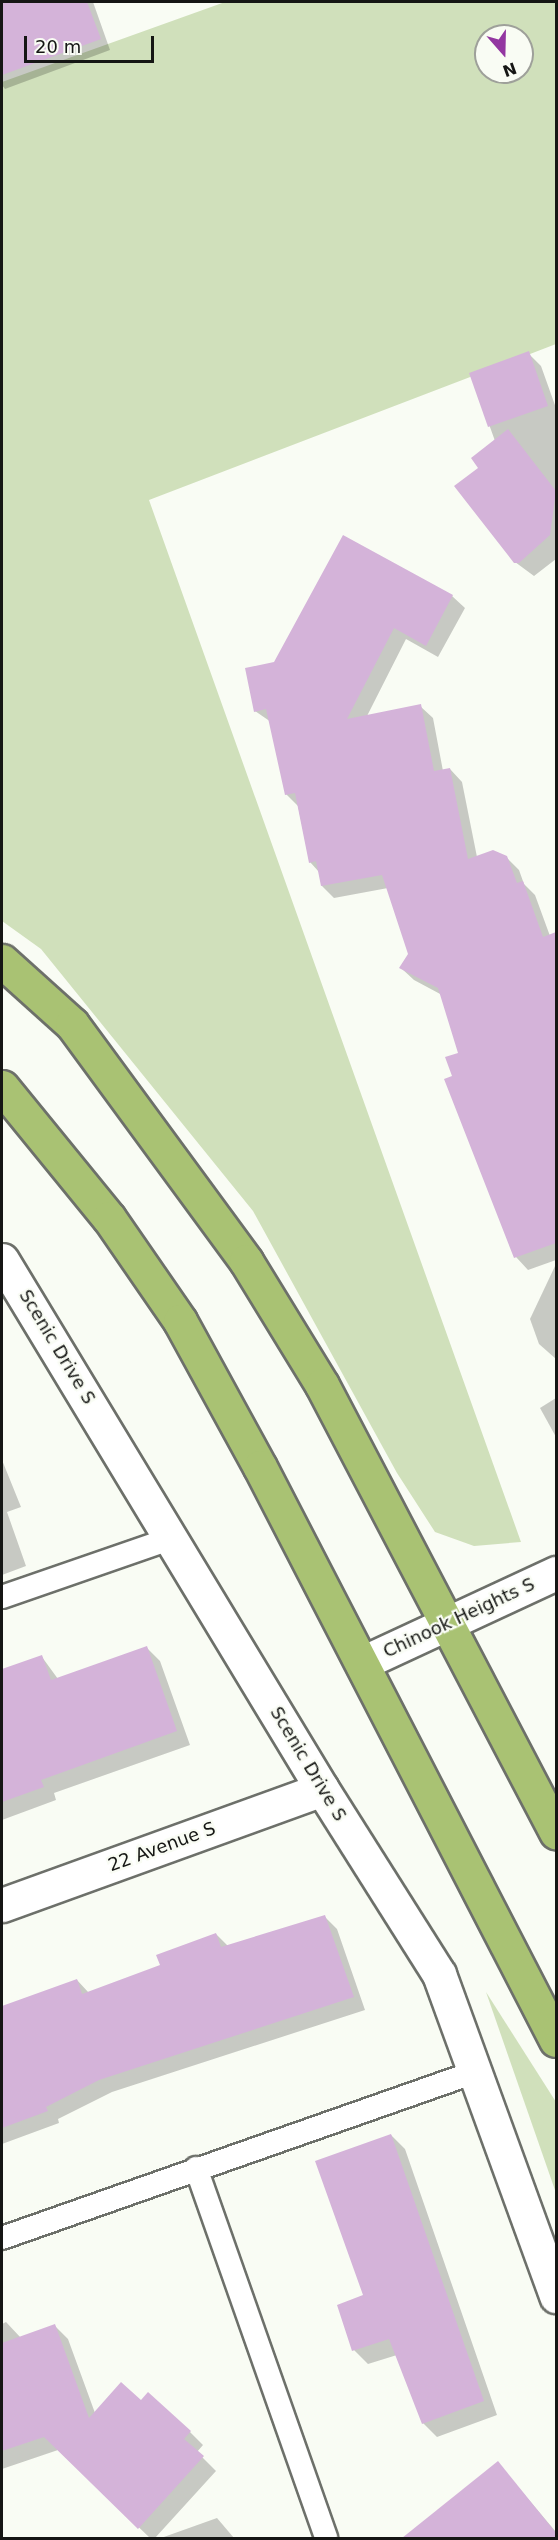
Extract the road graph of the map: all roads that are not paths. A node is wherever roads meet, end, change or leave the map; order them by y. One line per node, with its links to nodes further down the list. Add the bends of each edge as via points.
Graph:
1 (2, 961): 7 (main road, via 72,1024 246,1261 322,1385)
2 (2, 1087): 8 (main road, via 109,1218 180,1321)
3 (2, 1260): 4 (street, Scenic Drive S)
4 (172, 1538): 6 (lane); 9 (street, Scenic Drive S)
5 (556, 1573): 7 (street, Chinook Heights S)
6 (2, 1597)
7 (446, 1626): 8 (street, Chinook Heights S); 10 (main road)
8 (362, 1663): 12 (main road)
9 (322, 1789): 11 (street, 22 Avenue S); 13 (street, Scenic Drive S, via 439,1974)
10 (556, 1832)
11 (2, 1905)
12 (556, 2040)
13 (475, 2072): 14 (lane); 16 (street, Scenic Drive S)
14 (196, 2168): 15 (lane); 17 (lane)
15 (2, 2238)
16 (556, 2296)
17 (326, 2538)

